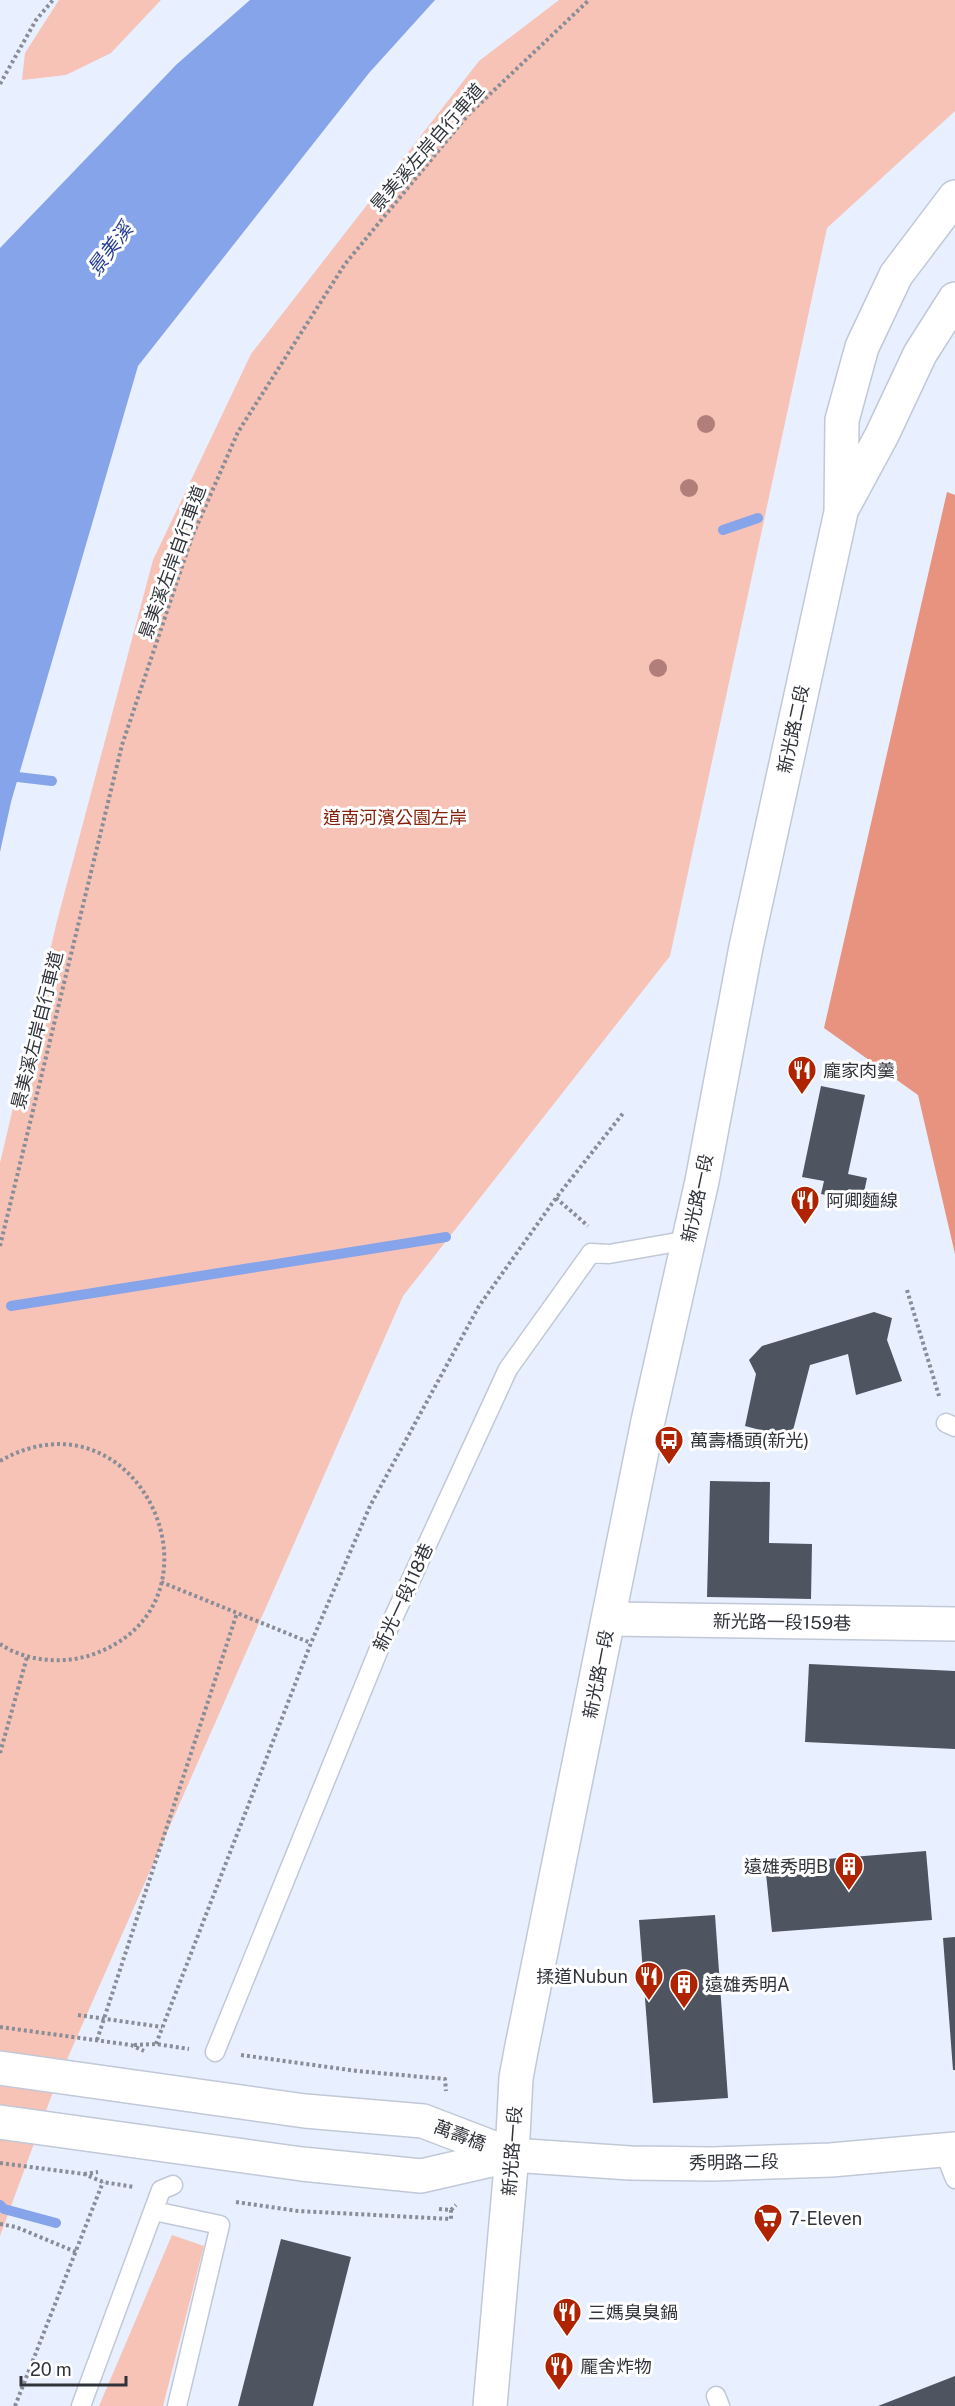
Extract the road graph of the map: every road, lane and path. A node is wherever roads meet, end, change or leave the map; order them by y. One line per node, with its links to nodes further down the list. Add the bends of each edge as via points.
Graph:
1 (52, 0): 3 (path, via 36,20)
2 (590, 0): 12 (path, 景美溪左岸自行車道, via 468,115 345,264 238,432 192,537 122,745)
3 (0, 84)
4 (955, 197): 6 (street, 新光路二段, via 896,275 862,347 842,420)
5 (955, 299): 6 (street, 新光路二段, via 920,354)
6 (841, 512): 7 (street, 新光路二段)
7 (746, 947): 11 (street, 新光路一段)
8 (624, 1112): 9 (path)
9 (556, 1198): 10 (path); 20 (path, via 479,1306 370,1506)
10 (591, 1228)
11 (689, 1240): 18 (street, 新光路一段); 29 (lane, 新光一段118巷, via 609,1254 591,1253 508,1369 379,1649)
12 (0, 1246)
13 (907, 1290): 14 (path)
14 (951, 1425)
15 (0, 1461): 16 (path, via 37,1446 62,1445 100,1455 128,1471 145,1489 159,1518 165,1558)
16 (161, 1582): 17 (path); 22 (path, via 152,1604 120,1641 76,1659)
17 (237, 1613): 20 (path); 25 (path, bridge, via 97,2040)
18 (609, 1619): 19 (street, 新光路一段159巷); 33 (street, 新光路一段, via 516,2078)
19 (955, 1624)
20 (311, 1643): 26 (path)
21 (0, 1644): 22 (path)
22 (27, 1657): 23 (path)
23 (0, 1753)
24 (78, 2014): 26 (path)
25 (0, 2027)
26 (162, 2027): 27 (path)
27 (156, 2044): 28 (path); 29 (path)
28 (131, 2045)
29 (214, 2056): 31 (path, via 445,2079)
30 (0, 2068): 33 (street, 萬壽橋, via 305,2111 423,2121)
31 (446, 2091)
32 (0, 2122): 33 (street, 萬壽橋, via 303,2164 421,2176)
33 (512, 2155): 34 (street, 秀明路二段, via 712,2164); 46 (street, 新光路一段)
34 (951, 2160)
35 (0, 2163): 36 (path, via 84,2174)
36 (103, 2182): 37 (path); 42 (path)
37 (164, 2186): 40 (lane)
38 (230, 2201): 39 (path, via 298,2211 450,2219)
39 (451, 2210)
40 (154, 2211): 44 (lane); 45 (lane, via 220,2225)
41 (0, 2224): 42 (path)
42 (76, 2252): 43 (path)
43 (15, 2406)
44 (81, 2406)
45 (177, 2406)
46 (490, 2406)

